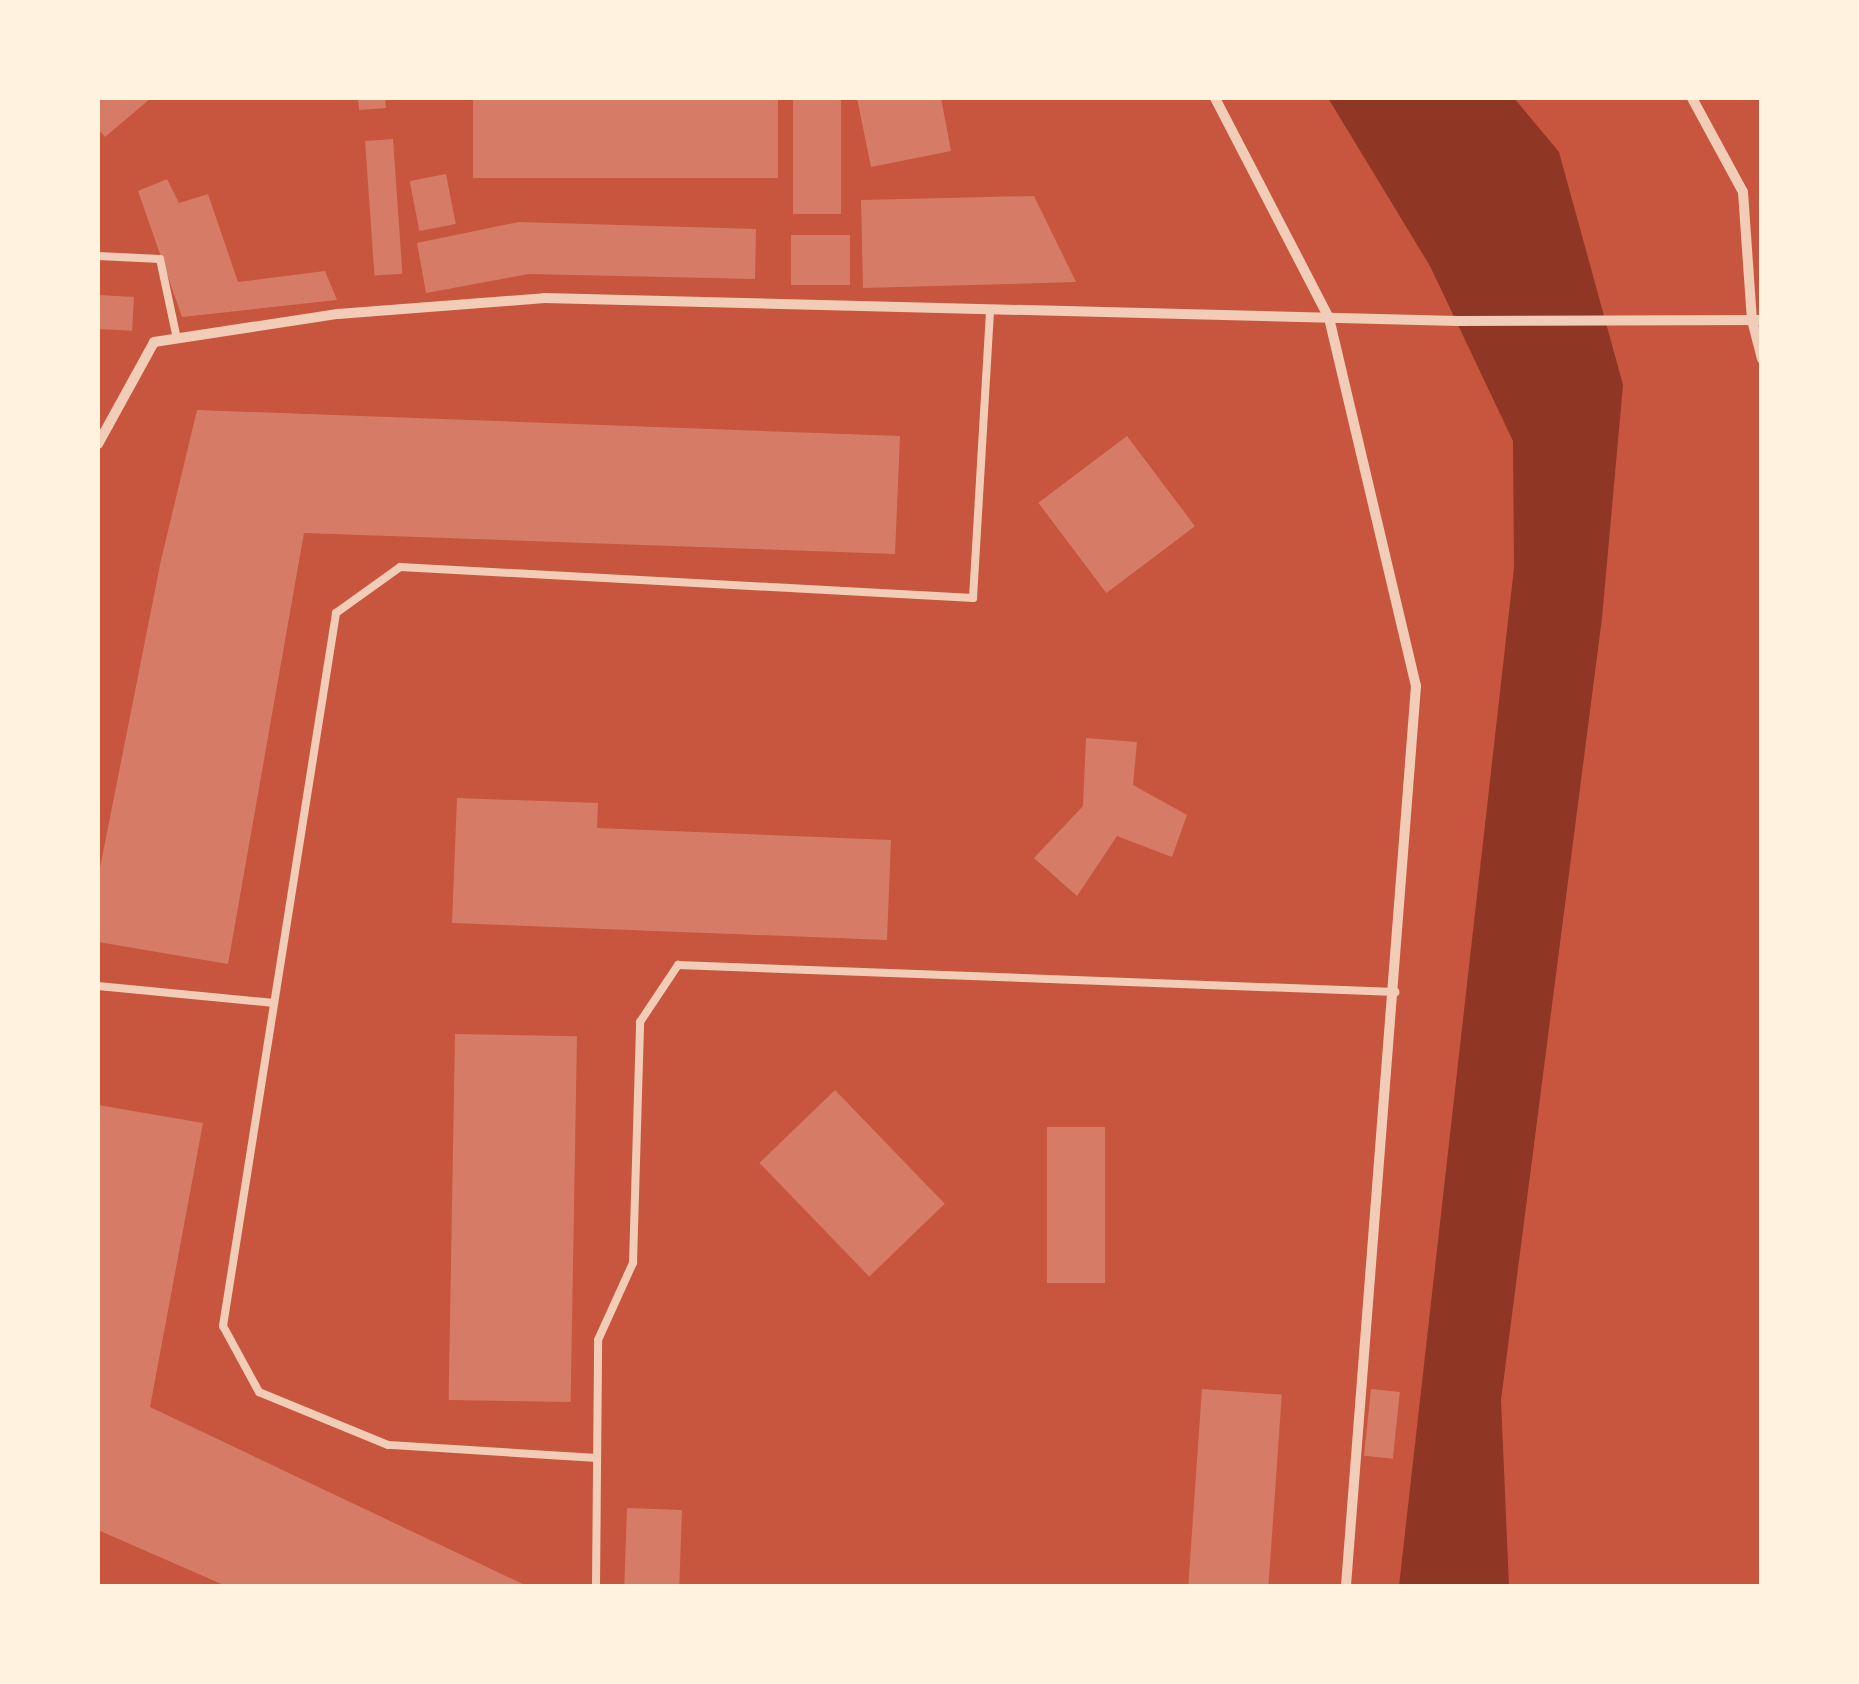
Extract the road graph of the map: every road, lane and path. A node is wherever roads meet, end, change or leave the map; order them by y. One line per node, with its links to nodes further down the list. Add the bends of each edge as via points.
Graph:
1 (1215, 98): 5 (street)
2 (1692, 98): 6 (street, via 1744,192)
3 (98, 256): 7 (lane, via 160,259)
4 (990, 310): 5 (street); 7 (street, via 544,298 338,314); 12 (lane, via 973,598 400,567 336,613)
5 (1329, 318): 6 (street); 11 (street, via 1416,686)
6 (1757, 320): 8 (street)
7 (177, 338): 9 (street, via 154,342)
8 (1762, 359)
9 (98, 444)
10 (98, 986): 12 (lane)
11 (1396, 992): 13 (lane, via 678,965 640,1022 634,1263 598,1340); 15 (street)
12 (274, 1003): 13 (lane, via 223,1326 259,1392 388,1445)
13 (597, 1458): 14 (lane)
14 (596, 1586)
15 (1346, 1586)

